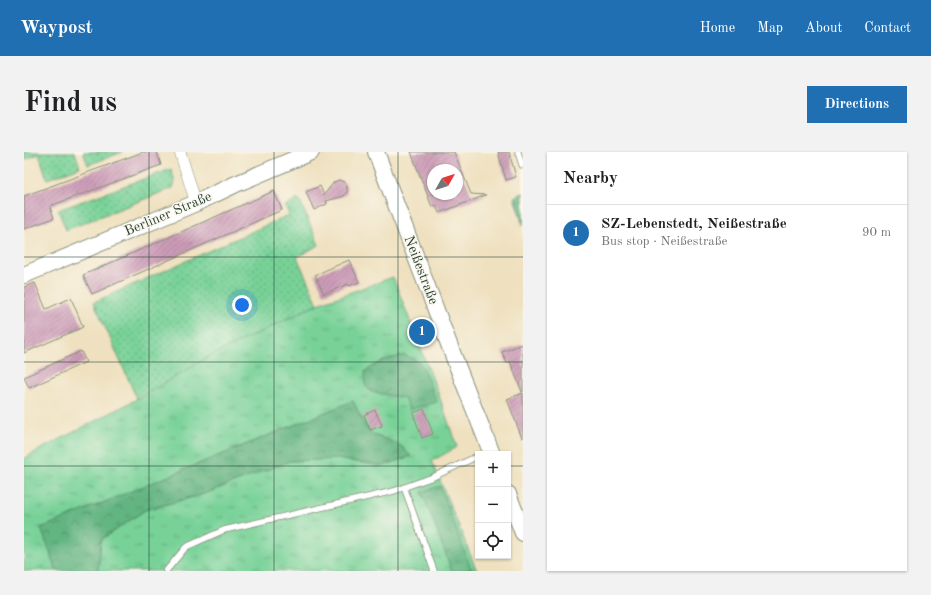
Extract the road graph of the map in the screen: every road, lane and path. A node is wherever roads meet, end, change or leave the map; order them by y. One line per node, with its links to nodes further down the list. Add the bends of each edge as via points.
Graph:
1 (180, 152): 6 (street)
2 (311, 152): 6 (street, Berliner Straße)
3 (376, 152): 8 (street, Neißestraße, via 456,361)
4 (518, 152): 5 (lane)
5 (522, 165)
6 (196, 203): 7 (street, Berliner Straße)
7 (24, 275)
8 (486, 451)
9 (475, 458): 10 (lane)
10 (404, 487): 13 (lane, via 224,530 186,547); 14 (lane)
11 (511, 502): 12 (street)
12 (523, 533)
13 (166, 571)
14 (434, 571)

